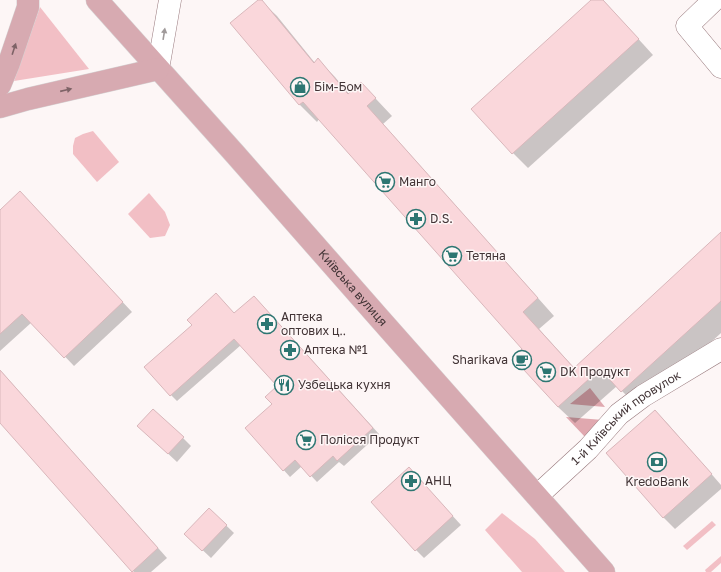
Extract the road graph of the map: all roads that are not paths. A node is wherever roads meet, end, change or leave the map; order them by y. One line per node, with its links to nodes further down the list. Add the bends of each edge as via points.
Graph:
1 (28, 0): 7 (main road, one-way to 1, via 12,56)
2 (170, 0): 6 (street, one-way to 2)
3 (714, 0): 5 (street, via 687,26)
4 (99, 2): 6 (main road, Київська вулиця)
5 (721, 67)
6 (158, 69): 8 (main road, one-way to 6, via 28,98); 10 (main road, Київська вулиця)
7 (0, 85)
8 (0, 107)
9 (721, 349): 10 (street, 1-й Київський провулок, via 643,396 620,414 588,449)
10 (537, 496): 11 (main road, Київська вулиця)
11 (604, 572)

